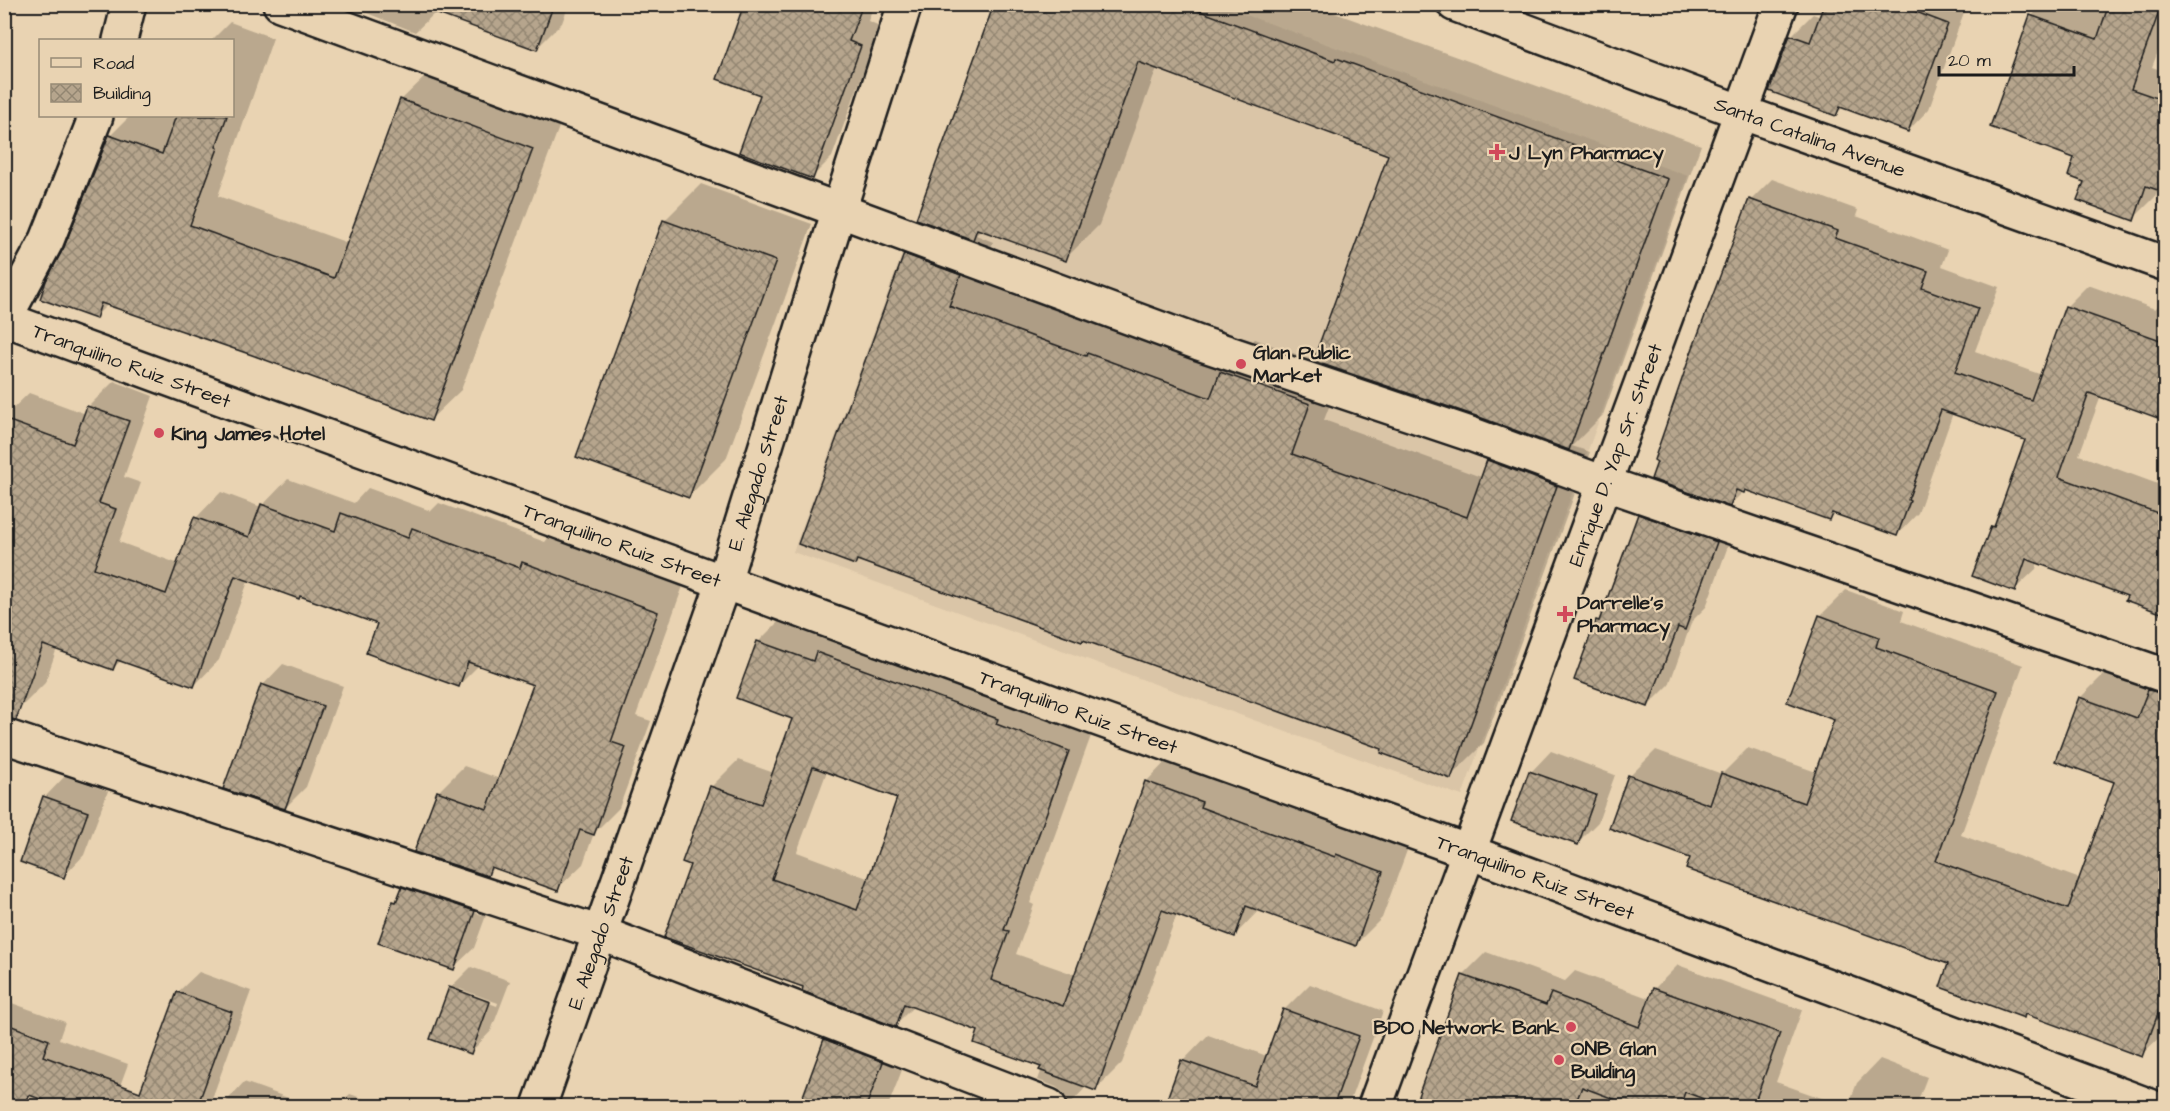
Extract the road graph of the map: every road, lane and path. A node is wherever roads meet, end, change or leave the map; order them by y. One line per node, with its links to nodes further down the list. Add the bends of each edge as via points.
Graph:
1 (129, 4): 6 (street)
2 (280, 4): 9 (street)
3 (905, 4): 9 (street, E. Alegado Street)
4 (1454, 4): 7 (street, Santa Catalina Avenue)
5 (1781, 4): 7 (street, Enrique D. Yap Sr. Street)
6 (120, 39)
7 (1741, 112): 10 (street, Santa Catalina Avenue); 12 (street, Enrique D. Yap Sr. Street)
8 (96, 117): 11 (street, via 47,240)
9 (839, 210): 12 (street, via 1199,343); 13 (street, E. Alegado Street)
10 (2166, 264)
11 (5, 320): 13 (street, Tranquilino Ruiz Street)
12 (1604, 483): 14 (street); 16 (street, Enrique D. Yap Sr. Street)
13 (724, 581): 16 (street, Tranquilino Ruiz Street); 17 (street, E. Alegado Street)
14 (2166, 676)
15 (4, 736): 17 (street)
16 (1469, 852): 20 (street, Enrique D. Yap Sr. Street); 21 (street, Tranquilino Ruiz Street)
17 (600, 933): 18 (street, E. Alegado Street); 19 (street)
18 (539, 1107)
19 (1049, 1107)
20 (1375, 1107)
21 (2150, 1107)

